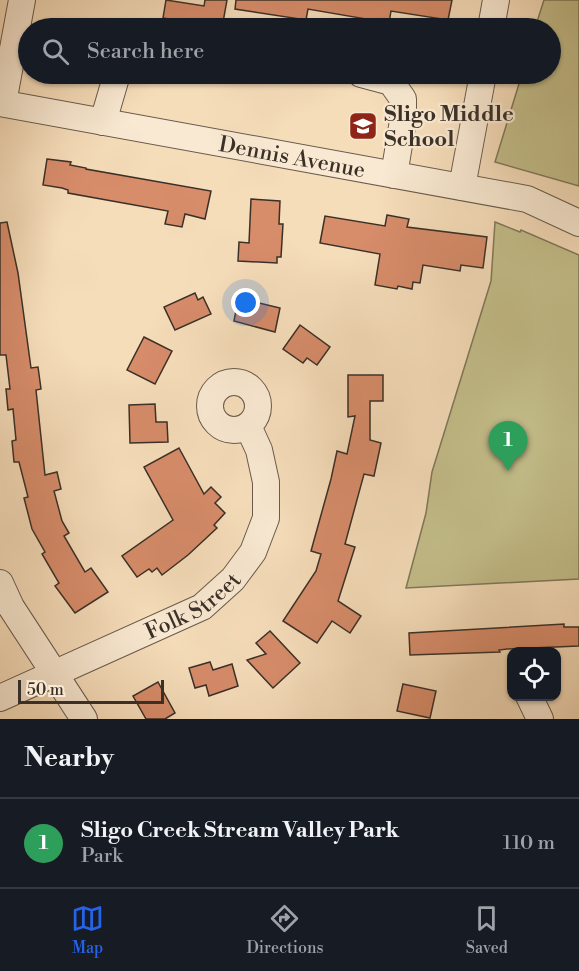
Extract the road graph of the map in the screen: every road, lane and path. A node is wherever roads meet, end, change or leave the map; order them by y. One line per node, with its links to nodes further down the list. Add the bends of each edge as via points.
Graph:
1 (22, 0): 3 (street)
2 (496, 0): 4 (street)
3 (19, 18)
4 (493, 18)
5 (18, 21): 9 (street)
6 (114, 84): 10 (street)
7 (392, 84): 11 (street, via 403,99 404,121)
8 (481, 84): 12 (street)
9 (2, 103): 10 (street, Dennis Avenue)
10 (103, 122): 11 (street, Dennis Avenue)
11 (394, 175): 12 (street, Dennis Avenue)
12 (462, 187): 13 (street, Dennis Avenue, via 527,199)
13 (579, 223)
14 (248, 426): 16 (street, Folk Street, via 259,450 266,482 266,518 252,552 233,579 202,606)
15 (0, 583): 16 (street, via 10,606)
16 (55, 674): 17 (street, Folk Street); 19 (street)
17 (0, 698)
18 (531, 701): 20 (street)
19 (84, 719)
20 (540, 719)

